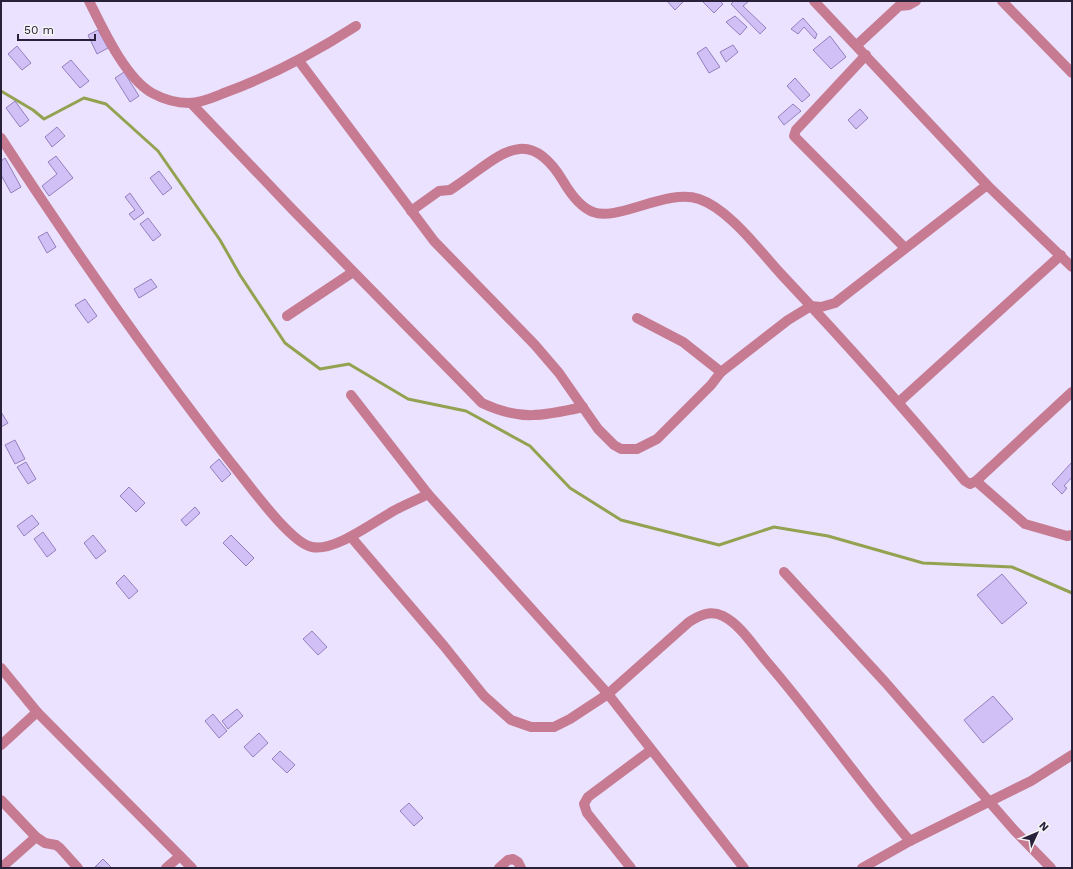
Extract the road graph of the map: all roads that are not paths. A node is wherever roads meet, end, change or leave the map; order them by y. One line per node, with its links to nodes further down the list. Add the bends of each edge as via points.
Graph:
1 (89, 1): 10 (street, via 116,54 140,82 150,92 167,99)
2 (814, 1): 6 (street)
3 (916, 1): 6 (street, via 899,6)
4 (1002, 1): 9 (street)
5 (356, 26): 8 (street)
6 (857, 45): 7 (street)
7 (866, 55): 12 (street); 14 (street, via 796,130 794,136)
8 (298, 61): 10 (street, via 246,85); 13 (street)
9 (1071, 71)
10 (191, 103): 17 (street)
11 (1, 138): 29 (street, via 67,239 141,344 253,489 293,536 305,545 321,548)
12 (987, 185): 14 (street); 15 (street)
13 (411, 211): 18 (street, via 439,191 450,190 505,152 516,148 529,149 544,156 568,190 595,213 606,214 683,196 705,201 732,222); 25 (street, via 454,264 535,345 559,373)
14 (905, 248): 18 (street, via 835,303 821,307)
15 (1061, 255): 16 (street); 24 (street)
16 (1072, 266)
17 (353, 272): 19 (street); 25 (street, via 482,403 506,414 526,416 559,413)
18 (811, 306): 21 (street, via 788,320); 24 (street)
19 (287, 316)
20 (637, 318): 21 (street, via 683,342)
21 (720, 372): 25 (street, via 711,385 657,439 636,449 621,449 614,445)
22 (1072, 392): 26 (street)
23 (351, 394): 27 (street)
24 (899, 402): 26 (street, via 965,481 970,484)
25 (582, 407)
26 (976, 481): 28 (street, via 1025,524 1067,536)
27 (428, 494): 29 (street); 32 (street)
28 (1072, 535)
29 (351, 537): 32 (street, via 484,696 511,720 531,727 554,727)
30 (784, 572): 38 (street)
31 (1, 668): 33 (street)
32 (608, 694): 35 (street); 40 (street, via 699,615 711,613 722,616 743,633 799,699)
33 (37, 712): 34 (street); 41 (street)
34 (1, 745)
35 (651, 750): 48 (street, via 588,797 584,804 587,813); 49 (street)
36 (1072, 754): 38 (street, via 1031,781)
37 (1, 800): 39 (street)
38 (990, 802): 40 (street); 51 (street)
39 (36, 837): 42 (street); 43 (street, via 44,843 56,845)
40 (910, 841): 50 (street)
41 (180, 856): 44 (street); 45 (street)
42 (1, 868)
43 (78, 868)
44 (166, 868)
45 (192, 868)
46 (499, 868): 47 (street, via 513,859)
47 (521, 868)
48 (631, 868)
49 (744, 868)
50 (862, 868)
51 (1051, 868)

